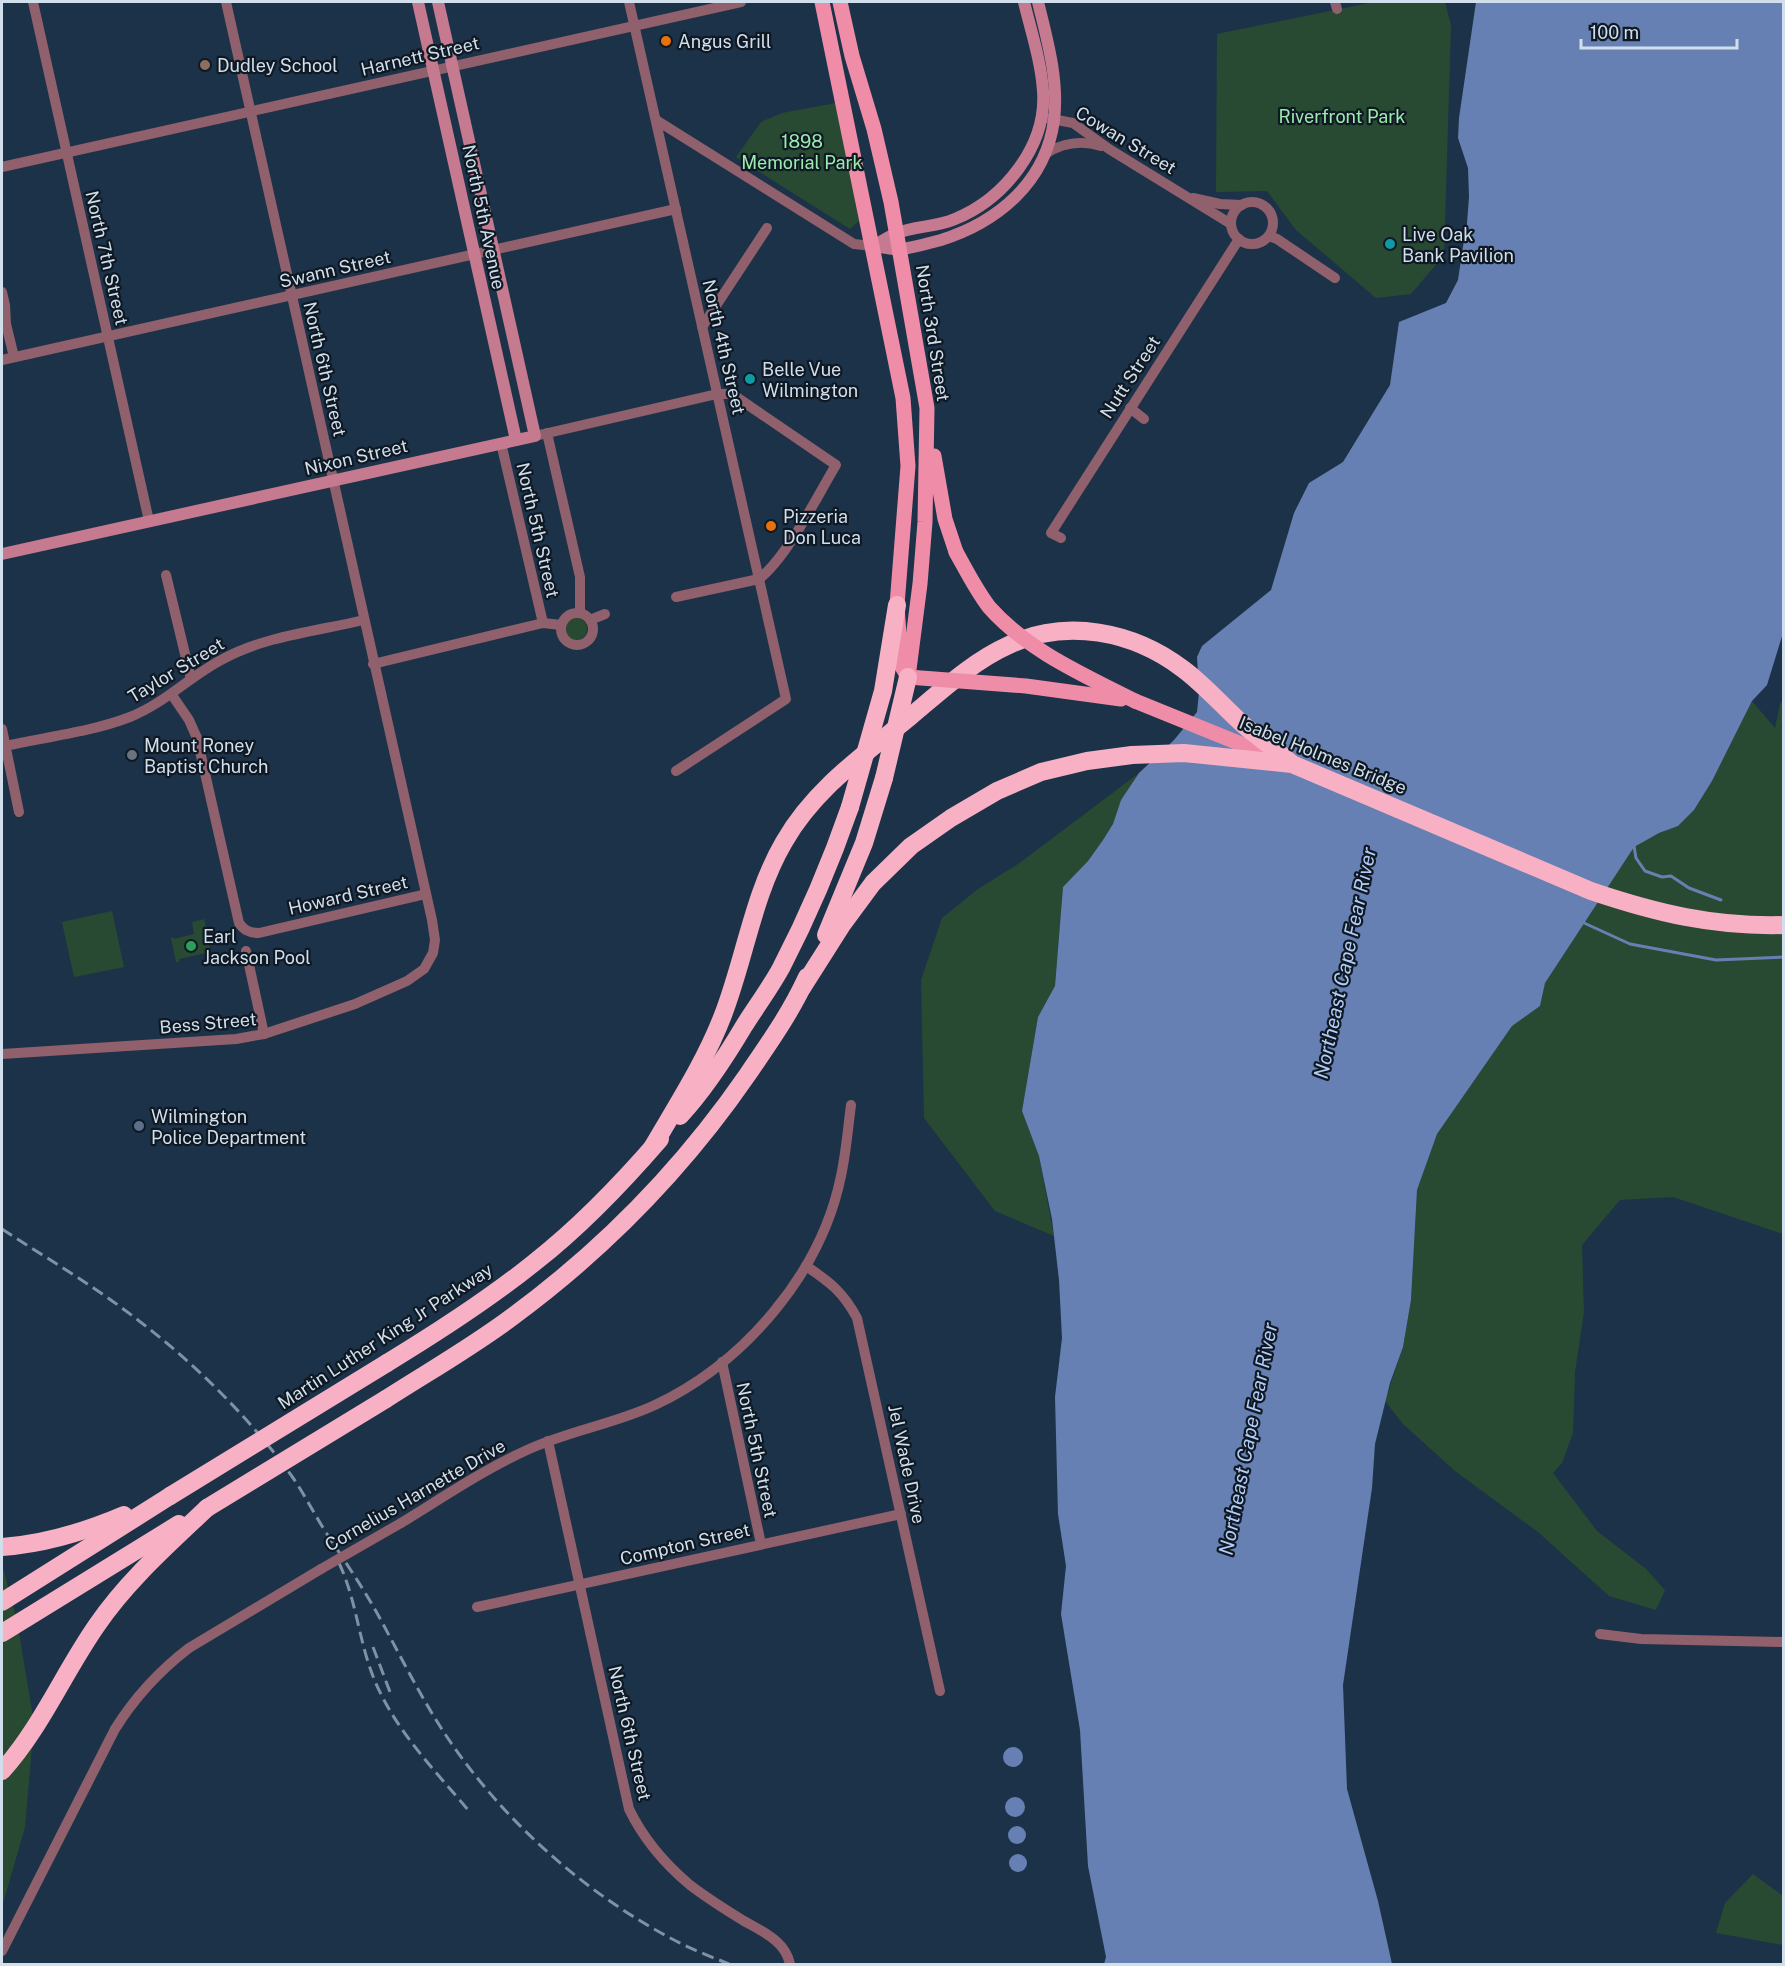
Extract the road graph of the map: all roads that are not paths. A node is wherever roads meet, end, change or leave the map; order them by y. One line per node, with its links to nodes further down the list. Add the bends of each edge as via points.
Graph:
1 (33, 2): 18 (street, North 7th Street)
2 (226, 2): 14 (street, North 6th Street)
3 (418, 2): 13 (street, North 5th Avenue)
4 (438, 2): 12 (street, North 5th Avenue)
5 (629, 2): 11 (street, North 4th Street)
6 (741, 2): 11 (street, Harnett Street)
7 (822, 2): 29 (main road)
8 (840, 2): 26 (main road, North 3rd Street)
9 (1024, 2): 15 (street)
10 (1038, 2): 15 (street, via 1052,69)
11 (634, 25): 12 (street, Harnett Street); 16 (street, North 4th Street)
12 (452, 66): 13 (street, Harnett Street); 31 (street, North 5th Avenue)
13 (434, 70): 14 (street, Harnett Street); 32 (street, North 5th Avenue)
14 (250, 111): 18 (street, Harnett Street); 35 (street, North 6th Street)
15 (1048, 118): 17 (street, Cowan Street, via 1073,123); 19 (street); 26 (street, via 1006,185 990,199 954,220)
16 (656, 120): 23 (street, North 4th Street); 29 (street, via 854,244)
17 (1109, 149): 19 (street, via 1090,143 1070,144 1059,145); 21 (street, Cowan Street)
18 (66, 153): 20 (street, Harnett Street); 37 (street, North 7th Street)
19 (1045, 154): 30 (street, via 1021,192 1000,212 950,237)
20 (2, 167)
21 (1190, 198): 22 (street, Cowan Street); 24 (street, Cowan Street)
22 (1242, 205): 24 (street, via 1232,216); 27 (street, via 1263,205 1274,223)
23 (676, 209): 31 (street, Swann Street); 36 (street, North 4th Street)
24 (1231, 224): 28 (street)
25 (767, 228): 36 (street)
26 (897, 233): 29 (street); 30 (main road, North 3rd Street)
27 (1269, 236): 28 (street, via 1257,244); 33 (street)
28 (1239, 239): 42 (street, Nutt Street)
29 (873, 246): 30 (street); 54 (main road, via 903,398 908,466)
30 (900, 249): 41 (main road, North 3rd Street)
31 (494, 250): 32 (street, Swann Street); 44 (street, North 5th Avenue)
32 (474, 255): 35 (street, Swann Street); 45 (street, North 5th Avenue)
33 (1335, 278)
34 (2, 292): 38 (street)
35 (291, 295): 37 (street, Swann Street); 47 (street, North 6th Street)
36 (702, 327): 40 (street, North 4th Street)
37 (108, 336): 38 (street, Swann Street); 48 (street, North 7th Street)
38 (14, 357): 39 (street, Swann Street)
39 (2, 360)
40 (717, 394): 44 (street, Nixon Street); 52 (street, North 4th Street); 52 (street, via 732,394 836,465 780,557)
41 (927, 408): 62 (main road, North 3rd Street, via 921,584); 65 (main road, bridge, via 945,519 956,552 988,606 1044,653)
42 (1130, 408): 43 (street); 49 (street, Nutt Street)
43 (1144, 419)
44 (541, 434): 45 (street, Nixon Street); 55 (street, North 5th Street, via 578,566)
45 (516, 440): 46 (street, Nixon Street)
46 (501, 443): 47 (street, Nixon Street); 59 (street, North 5th Street)
47 (333, 480): 48 (street, Nixon Street); 57 (street, North 6th Street)
48 (149, 521): 50 (street, Nixon Street)
49 (1056, 536)
50 (2, 554)
51 (166, 575): 63 (street)
52 (759, 579): 53 (street); 69 (street, North 4th Street, via 786,699)
53 (676, 597)
54 (897, 605): 62 (main road, bridge, via 901,665); 79 (highway, Martin Luther King Jr Parkway, bridge, via 883,691 850,807 817,894 780,969 729,1050 695,1100)
55 (580, 613): 58 (street); 60 (street, via 568,615)
56 (605, 614): 58 (street)
57 (364, 620): 61 (street, North 6th Street); 63 (street, Taylor Street, via 256,645)
58 (590, 620): 60 (street, via 592,635 580,645 565,640)
59 (543, 624): 60 (street); 61 (street)
60 (561, 625)
61 (374, 664): 71 (street, North 6th Street)
62 (908, 677): 65 (main road, Isabel Holmes Bridge, bridge, via 1026,686); 75 (highway, bridge, via 864,843)
63 (191, 679): 64 (street, Taylor Street)
64 (172, 694): 67 (street, Taylor Street, via 120,720); 71 (street, Howard Street, via 197,738 239,922 244,929 259,933)
65 (1136, 701): 68 (main road, Isabel Holmes Bridge)
66 (2, 729): 67 (street)
67 (5, 746): 70 (street)
68 (1292, 764): 73 (highway, Isabel Holmes Bridge, via 1591,891 1696,920); 75 (highway, via 1177,753 1132,755 1041,772 997,791 951,818 892,863 867,890); 79 (highway, via 1184,670 1141,643 1083,630 1051,632 1008,645 945,688 849,767 813,801 797,823 765,881 709,1048)
69 (676, 771)
70 (19, 812)
71 (426, 894): 72 (street, North 6th Street)
72 (432, 920): 76 (street, Bess Street, via 433,953 424,969 407,981 355,1004)
73 (1784, 925)
74 (246, 951): 76 (street)
75 (802, 988): 84 (highway, bridge, via 782,1025 730,1099 620,1226 564,1276 512,1318 451,1359)
76 (264, 1034): 77 (street, Bess Street)
77 (2, 1054)
78 (851, 1104): 80 (street, Cornelius Harnette Drive, via 839,1185)
79 (652, 1148): 83 (highway, Martin Luther King Jr Parkway, bridge, via 611,1193 489,1298)
80 (806, 1266): 81 (street, Cornelius Harnette Drive, via 776,1309); 85 (street, Jel Wade Drive, via 843,1294 857,1318)
81 (722, 1362): 82 (street, Cornelius Harnette Drive, via 655,1405); 86 (street, North 5th Street)
82 (548, 1441): 88 (street, North 6th Street); 96 (street, Cornelius Harnette Drive, bridge, via 506,1460 321,1569 189,1648 162,1671 137,1697 115,1729)
83 (170, 1496): 87 (highway, via 82,1533); 89 (highway, Martin Luther King Jr Parkway)
84 (207, 1508): 91 (highway); 95 (highway, via 107,1611)
85 (901, 1514): 86 (street, Compton Street); 94 (street, Jel Wade Drive)
86 (761, 1544): 88 (street, Compton Street)
87 (2, 1547)
88 (581, 1584): 90 (street, Compton Street); 97 (street, North 6th Street, via 622,1785 636,1824 689,1884 775,1940)
89 (2, 1602)
90 (477, 1607)
91 (2, 1633)
92 (1600, 1634): 93 (street, via 1641,1639)
93 (1784, 1642)
94 (940, 1691)
95 (2, 1771)
96 (2, 1951)
97 (790, 1965)

